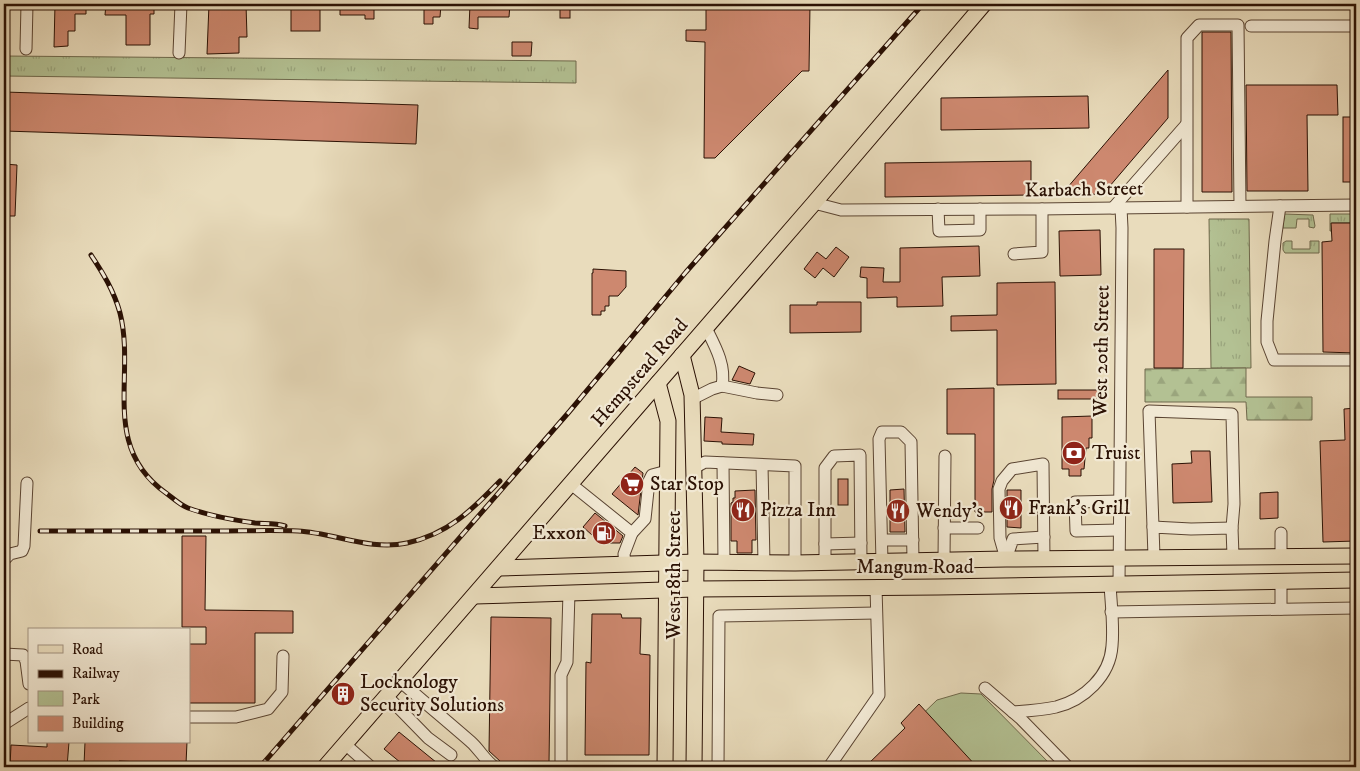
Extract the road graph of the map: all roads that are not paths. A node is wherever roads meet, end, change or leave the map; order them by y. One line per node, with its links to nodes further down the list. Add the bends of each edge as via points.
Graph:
1 (27, 4): 6 (street)
2 (181, 4): 7 (street)
3 (984, 4): 9 (main road, Hempstead Road)
4 (1251, 26): 5 (street)
5 (1356, 26)
6 (26, 49)
7 (179, 52)
8 (1186, 125): 11 (street, via 1187,38 1199,24 1238,25); 13 (street); 14 (street)
9 (814, 203): 17 (street, Karbach Street, via 841,210); 19 (main road, Hempstead Road)
10 (1356, 204): 12 (street, Karbach Street)
11 (1240, 206): 12 (street, Karbach Street); 13 (street, Karbach Street)
12 (1280, 206): 21 (street, via 1267,321 1267,342 1274,360)
13 (1187, 207): 14 (street, Karbach Street)
14 (1117, 208): 16 (street, Karbach Street); 33 (street, West 20th Street, via 1122,228)
15 (980, 209): 16 (street, Karbach Street); 17 (street, Karbach Street); 17 (street, via 980,230 939,231)
16 (1042, 209): 18 (street, via 1042,252)
17 (938, 210)
18 (1014, 254)
19 (706, 328): 20 (main road, Hempstead Road); 23 (street, via 720,354)
20 (682, 355): 22 (main road, Hempstead Road); 25 (main road, West 18th Street)
21 (1356, 360)
22 (658, 383): 30 (main road, West 18th Street, via 668,421); 32 (main road, Hempstead Road)
23 (722, 386): 24 (street); 25 (street)
24 (778, 395)
25 (692, 399): 29 (main road, West 18th Street)
26 (944, 456): 35 (street)
27 (723, 463): 28 (street); 29 (street, via 705,462); 57 (street)
28 (762, 465): 60 (street); 61 (street, via 795,466)
29 (694, 468): 30 (main road); 56 (main road, West 18th Street)
30 (667, 471): 39 (street, via 652,476 649,481 644,519); 59 (main road, West 18th Street)
31 (27, 483): 53 (street, via 24,546)
32 (571, 484): 39 (street); 64 (main road, Hempstead Road)
33 (1120, 501): 38 (street, West 20th Street); 38 (street, via 1075,502 1076,531)
34 (1153, 527): 37 (street); 37 (street, via 1150,411 1232,414); 49 (street)
35 (944, 528): 36 (street); 54 (street)
36 (978, 528)
37 (1232, 528): 46 (street)
38 (1120, 530): 51 (street, West 20th Street)
39 (632, 533): 63 (street, via 624,554)
40 (1281, 533): 47 (street)
41 (1044, 537): 50 (street); 52 (street, via 1013,538); 52 (street, via 1043,464 1012,469 999,489 1000,538)
42 (882, 540): 43 (street); 43 (street, via 879,439 882,432 901,432 912,442); 58 (street)
43 (913, 540): 55 (street)
44 (861, 543): 45 (street); 45 (street, via 860,456 834,456 824,468); 58 (street)
45 (825, 544): 62 (street)
46 (1233, 556): 47 (main road, Mangum Road); 49 (main road, Mangum Road)
47 (1280, 556): 48 (main road, Mangum Road); 66 (main road)
48 (1356, 556)
49 (1154, 557): 51 (main road, Mangum Road)
50 (1044, 558): 51 (main road, Mangum Road); 52 (main road, Mangum Road)
51 (1119, 558): 67 (street, West 20th Street)
52 (1006, 559): 54 (main road, Mangum Road)
53 (4, 560)
54 (944, 560): 55 (main road, Mangum Road)
55 (913, 561): 58 (main road, Mangum Road)
56 (696, 562): 57 (main road, Mangum Road); 59 (main road, Mangum Road); 69 (main road, West 18th Street)
57 (724, 562): 60 (main road, Mangum Road)
58 (871, 562): 62 (main road, Mangum Road); 68 (main road)
59 (667, 563): 63 (main road, Mangum Road); 70 (main road, West 18th Street)
60 (764, 563): 61 (main road, Mangum Road)
61 (795, 563): 62 (main road, Mangum Road)
62 (825, 563)
63 (625, 564): 64 (main road, Mangum Road)
64 (499, 568): 72 (main road, Hempstead Road)
65 (1356, 580): 66 (main road, Mangum Road)
66 (1281, 581): 67 (main road, Mangum Road); 74 (street)
67 (1115, 584): 68 (main road, Mangum Road); 75 (street, West 20th Street)
68 (874, 587): 69 (main road, Mangum Road); 76 (street)
69 (695, 589): 70 (main road, Mangum Road); 94 (main road, West 18th Street)
70 (666, 591): 71 (main road, Mangum Road); 93 (main road, West 18th Street)
71 (569, 592): 72 (main road, Mangum Road); 92 (street, via 567,662 561,675)
72 (475, 596): 80 (main road, Hempstead Road)
73 (1356, 608): 74 (street)
74 (1281, 609): 75 (street)
75 (1111, 612): 84 (street, West 20th Street, via 1112,647 1108,667 1096,683 1079,698 1056,707)
76 (876, 614): 95 (street, via 720,616); 96 (street, via 879,696)
77 (4, 654): 79 (street, via 23,655)
78 (283, 656): 85 (street, via 282,692 268,709 236,717)
79 (28, 677)
80 (400, 681): 82 (main road, Hempstead Road); 91 (street)
81 (984, 688): 84 (street)
82 (387, 696): 87 (main road, Hempstead Road); 88 (street, via 428,738)
83 (28, 709): 86 (street)
84 (1014, 712): 97 (street)
85 (190, 718)
86 (4, 724)
87 (345, 744): 89 (main road, Hempstead Road); 90 (street)
88 (451, 755)
89 (325, 767)
90 (371, 767)
91 (495, 767)
92 (561, 767)
93 (665, 767)
94 (694, 767)
95 (718, 767)
96 (828, 767)
97 (1068, 767)

